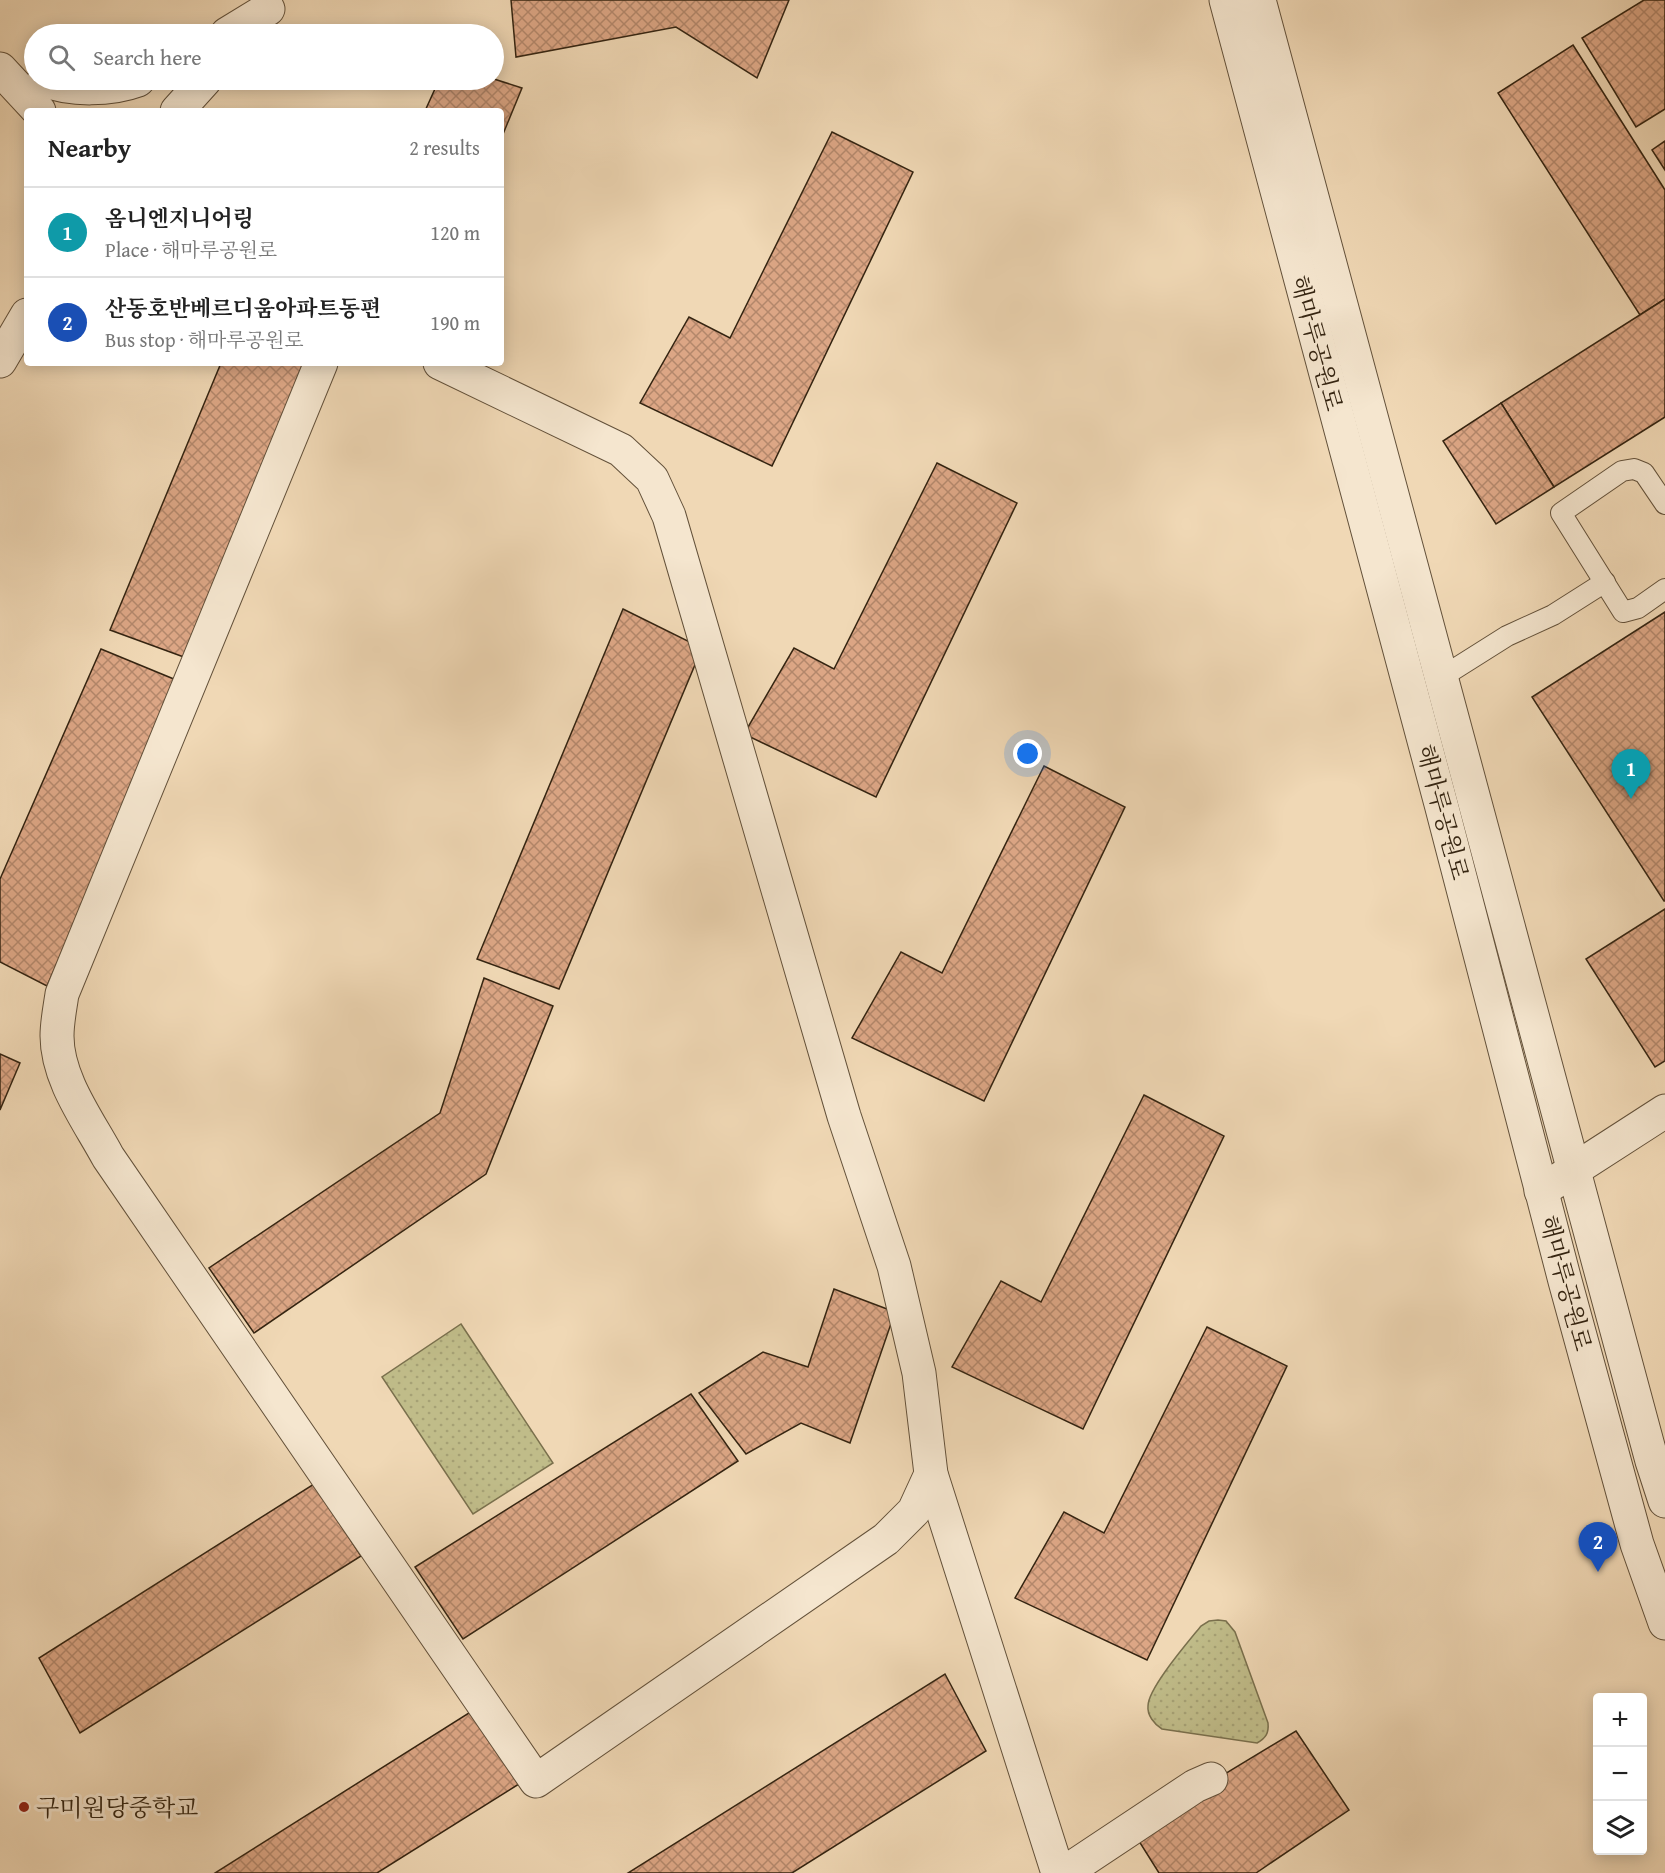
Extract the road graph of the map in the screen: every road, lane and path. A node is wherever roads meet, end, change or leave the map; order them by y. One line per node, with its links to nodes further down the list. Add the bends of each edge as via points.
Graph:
1 (1226, 0): 22 (street, 해마루공원로)
2 (1259, 0): 19 (street, 해마루공원로)
3 (272, 5): 4 (street); 5 (street)
4 (243, 24)
5 (254, 24)
6 (0, 56): 8 (street)
7 (0, 69): 10 (street)
8 (24, 71)
9 (196, 90): 11 (street)
10 (36, 108)
11 (180, 108)
12 (24, 320): 13 (street)
13 (0, 361)
14 (320, 366): 23 (street, via 62,994 57,1037 73,1093 114,1166 536,1781 886,1539 914,1510)
15 (446, 366): 23 (street, via 621,450 652,479 669,516 844,1116 894,1266 919,1373)
16 (1665, 504): 17 (lane, via 1644,473 1634,469 1622,471 1561,513)
17 (1605, 582): 18 (lane, via 1623,612 1638,608); 19 (lane)
18 (1665, 589)
19 (1442, 677): 21 (street, 해마루공원로)
20 (1665, 1111): 21 (street)
21 (1575, 1169): 22 (street); 24 (street, 해마루공원로)
22 (1541, 1191): 25 (street, 해마루공원로, via 1637,1544)
23 (931, 1474): 27 (street)
24 (1665, 1501)
25 (1665, 1623)
26 (1211, 1779): 28 (street)
27 (1058, 1873)
28 (1064, 1873)

